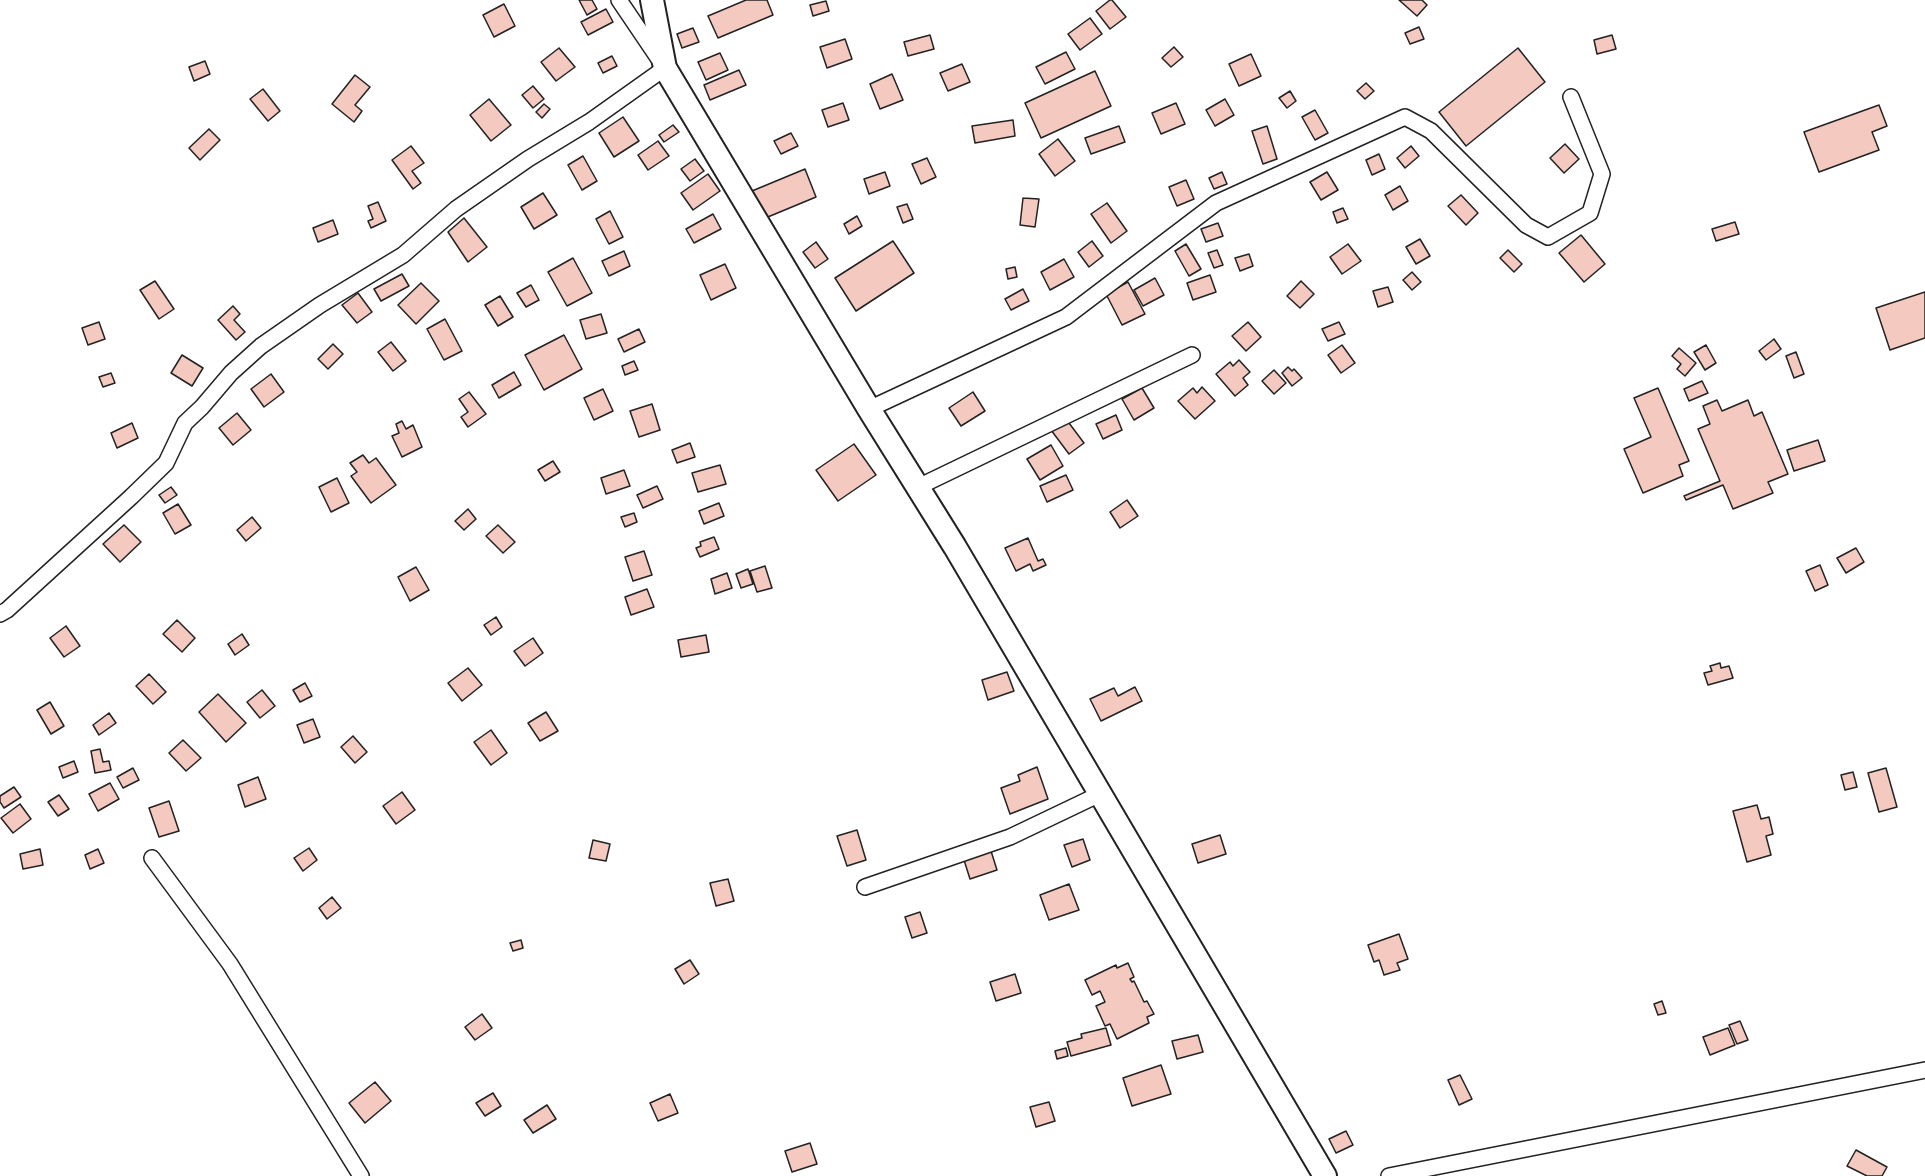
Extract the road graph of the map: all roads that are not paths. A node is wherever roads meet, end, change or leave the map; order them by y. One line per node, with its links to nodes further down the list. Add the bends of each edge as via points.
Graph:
1 (619, 0): 3 (street)
2 (652, 0): 3 (street)
3 (664, 68): 6 (street); 8 (street, via 456,208 403,255 261,346 185,423 166,463)
4 (1571, 97): 6 (street, via 1602,174 1590,213 1548,237 1526,225 1431,131 1405,117 1216,203 1066,317)
5 (1192, 355): 7 (street)
6 (869, 409): 7 (street)
7 (918, 487): 9 (street)
8 (0, 614)
9 (1100, 794): 11 (street, via 1010,837); 14 (street)
10 (152, 858): 13 (street, via 230,964)
11 (865, 887)
12 (1925, 1070): 15 (street)
13 (361, 1176)
14 (1325, 1176)
15 (1389, 1176)

